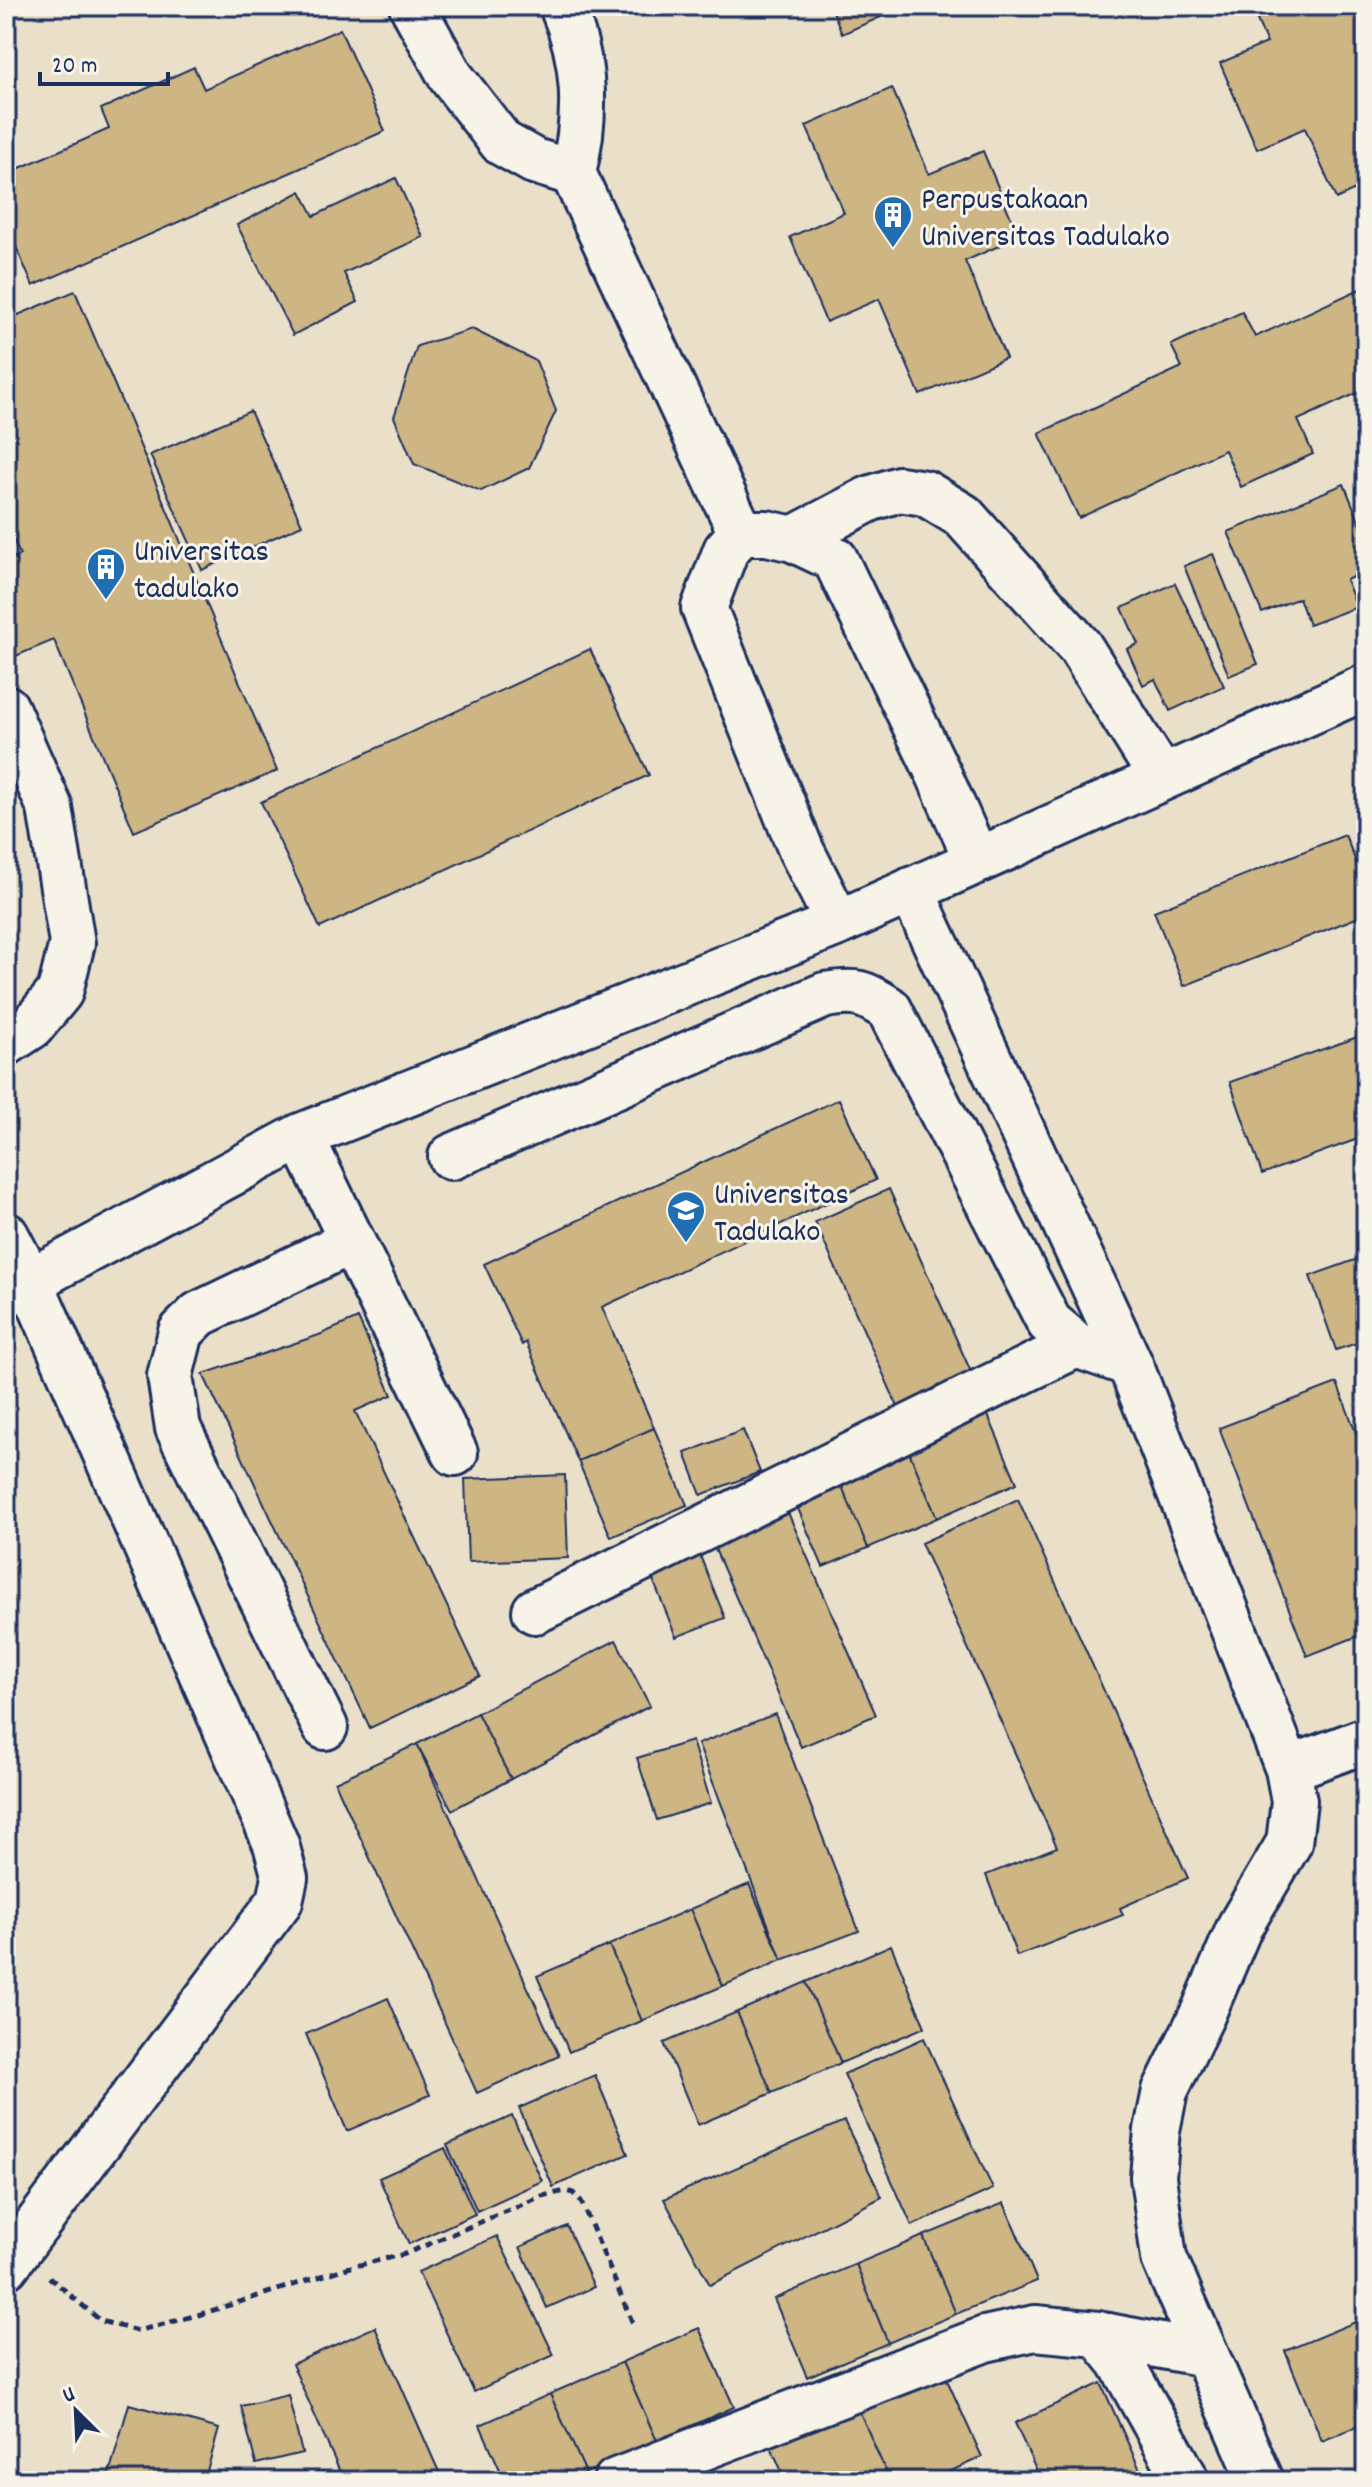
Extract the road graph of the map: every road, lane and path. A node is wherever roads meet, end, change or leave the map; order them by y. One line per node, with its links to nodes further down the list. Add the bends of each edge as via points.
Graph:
1 (412, 6): 3 (lane, via 451,77 502,143 534,161)
2 (562, 6): 3 (lane, via 573,31 584,104)
3 (573, 173): 4 (lane)
4 (741, 533): 5 (lane); 11 (lane, via 726,550 704,608 801,850)
5 (793, 539): 8 (lane, via 899,489 925,493 963,516 1080,647); 9 (lane, via 835,559)
6 (1366, 687): 8 (lane)
7 (6, 708): 12 (lane, via 50,808 72,943 60,992 32,1026)
8 (1162, 778): 9 (lane)
9 (977, 861): 10 (lane)
10 (911, 890): 11 (lane); 19 (lane)
11 (838, 923): 13 (lane)
12 (6, 1043)
13 (301, 1136): 16 (lane); 17 (lane)
14 (451, 1157): 18 (lane, via 825,995 865,994 889,1009 1036,1299 1049,1322)
15 (6, 1235): 17 (lane)
16 (352, 1241): 20 (lane); 22 (lane, via 199,1314 181,1332 170,1376 178,1428)
17 (18, 1288): 25 (lane, via 276,1844 285,1878 280,1901)
18 (1076, 1345): 19 (lane); 21 (lane)
19 (1130, 1364): 24 (lane)
20 (455, 1453)
21 (535, 1611)
22 (325, 1727)
23 (1366, 1740): 24 (lane)
24 (1288, 1769): 28 (lane, via 1294,1801 1289,1843 1240,1926 1165,2091 1157,2130 1153,2177 1164,2258)
25 (12, 2258): 26 (path, via 101,2321 137,2331 405,2254 542,2196 566,2191 581,2201)
26 (634, 2326)
27 (1098, 2334): 28 (lane); 29 (lane, via 1035,2328 985,2339); 30 (lane, via 1120,2361)
28 (1204, 2354): 31 (lane)
29 (616, 2481)
30 (1187, 2481)
31 (1261, 2481)

